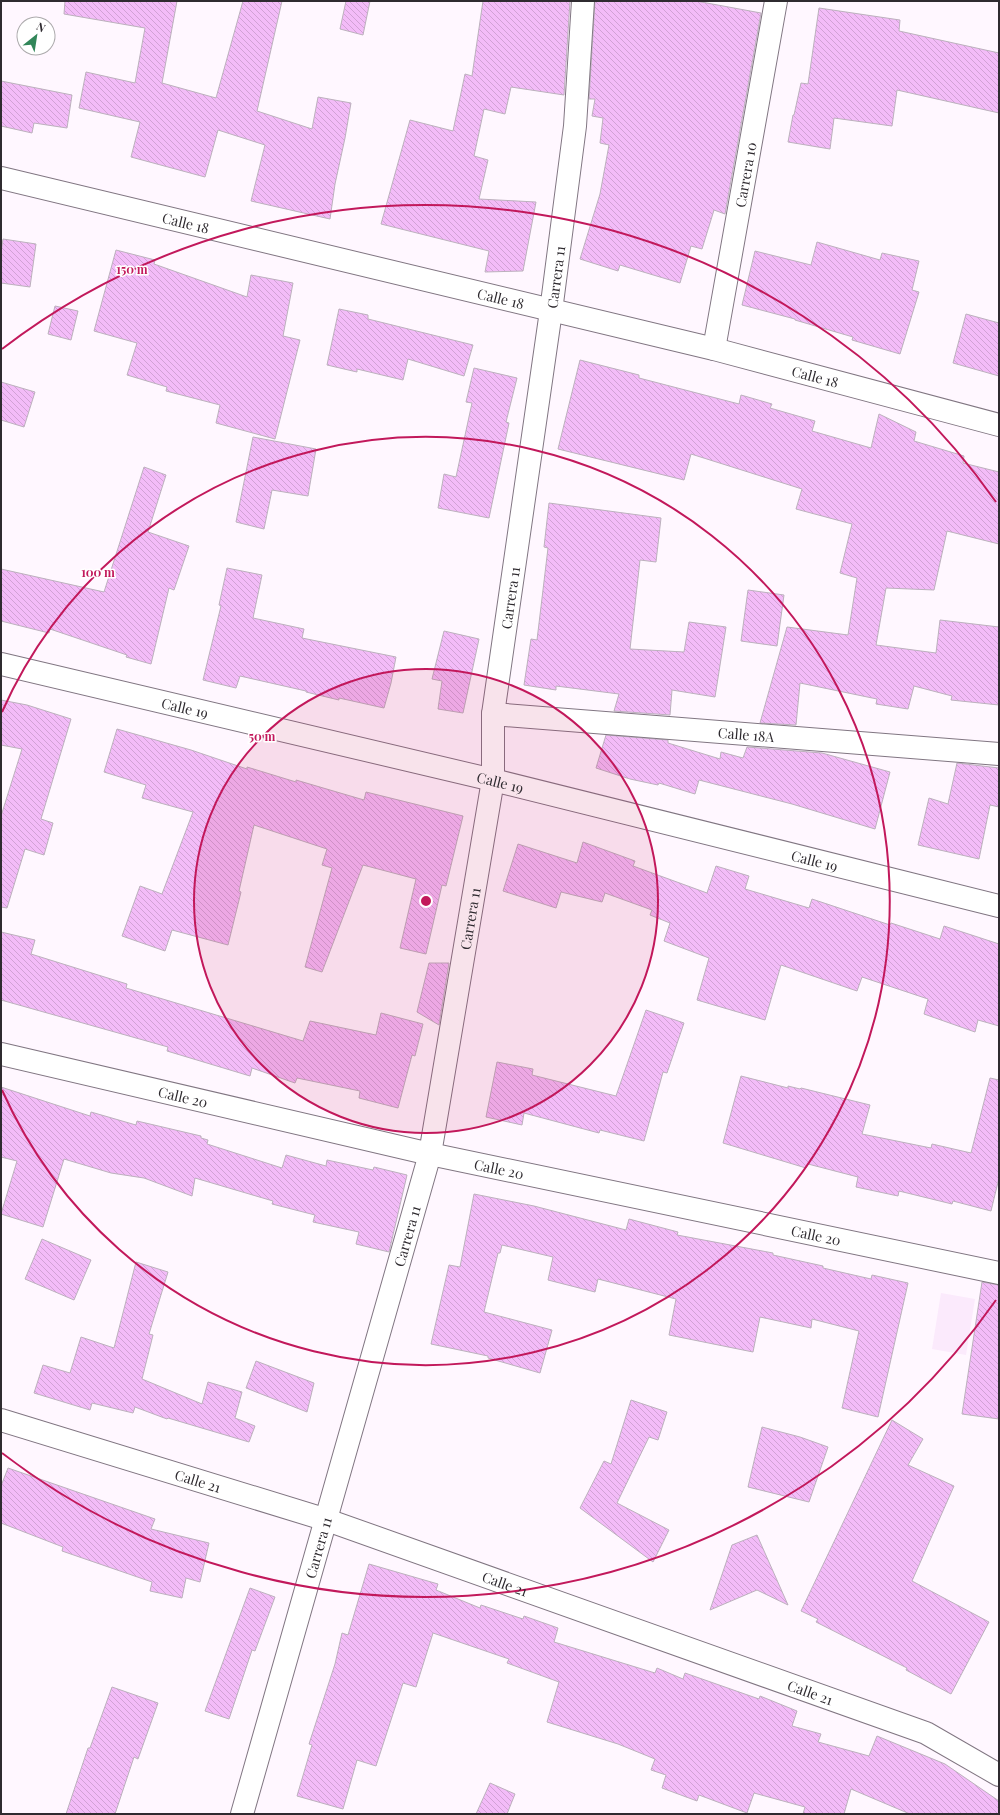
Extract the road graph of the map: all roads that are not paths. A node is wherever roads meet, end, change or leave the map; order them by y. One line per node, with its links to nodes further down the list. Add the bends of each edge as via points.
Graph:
1 (583, 1): 4 (street, Carrera 11, via 575,126)
2 (776, 1): 5 (street, Carrera 10)
3 (1, 178): 4 (street, Calle 18)
4 (551, 311): 5 (street, Calle 18); 8 (street, Carrera 11)
5 (714, 349): 6 (street, Calle 18)
6 (999, 426)
7 (1, 664): 10 (street, Calle 19)
8 (494, 714): 9 (street, Calle 18A); 10 (street, Carrera 11)
9 (999, 754)
10 (493, 780): 11 (street, Calle 19); 13 (street, Carrera 11)
11 (999, 906)
12 (1, 1054): 13 (street, Calle 20)
13 (430, 1154): 14 (street, Calle 20); 16 (street, Carrera 11)
14 (999, 1273)
15 (1, 1420): 16 (street, Calle 21)
16 (327, 1520): 17 (street, Calle 21, via 926,1733); 18 (street, Carrera 11)
17 (999, 1775)
18 (242, 1814)

